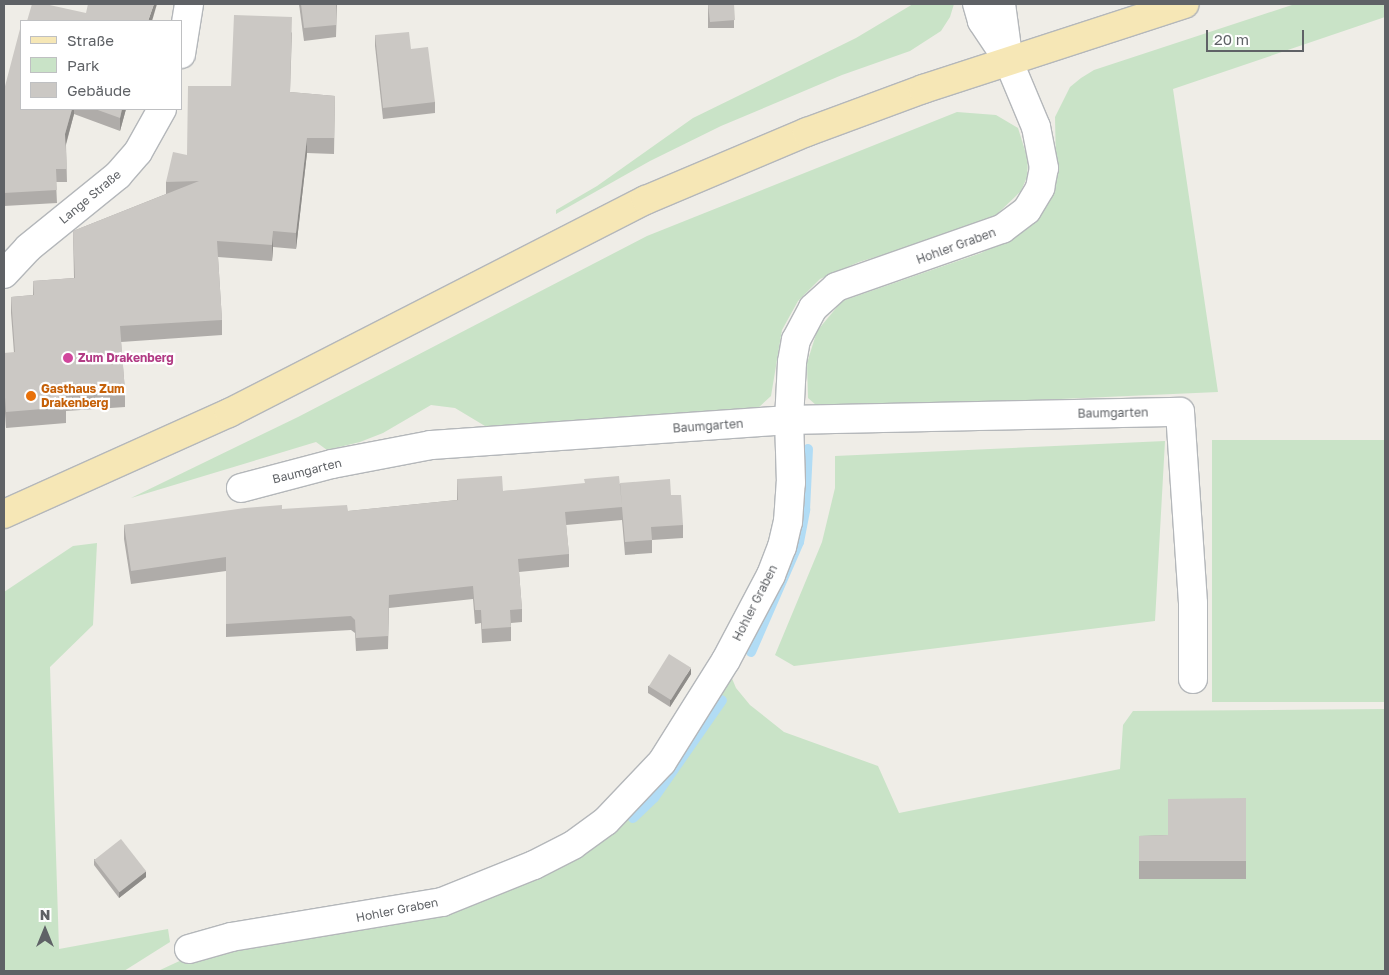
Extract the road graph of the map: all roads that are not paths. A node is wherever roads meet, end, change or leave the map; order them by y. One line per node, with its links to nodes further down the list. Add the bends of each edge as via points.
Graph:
1 (189, 4): 5 (street)
2 (977, 4): 6 (street, Hohler Graben, via 982,21)
3 (1001, 4): 6 (street, Hohler Graben)
4 (1185, 4): 6 (main road)
5 (182, 48)
6 (1008, 60): 9 (street, Hohler Graben, via 1036,127 1041,148 1043,173 1036,196 1022,215 1002,229 852,281 826,294 813,308 796,340 789,387); 11 (main road, via 808,132 646,200 229,413)
7 (161, 110): 8 (street, Lange Straße, via 138,152 118,175 28,248)
8 (4, 274)
9 (789, 420): 10 (street, Baumgarten, via 432,445 332,464); 12 (street, Baumgarten, via 1180,412 1193,604); 13 (street, Hohler Graben, via 788,522 772,575 691,721 662,762 606,821 534,865 442,902 231,937)
10 (241, 488)
11 (4, 514)
12 (1193, 679)
13 (189, 949)

